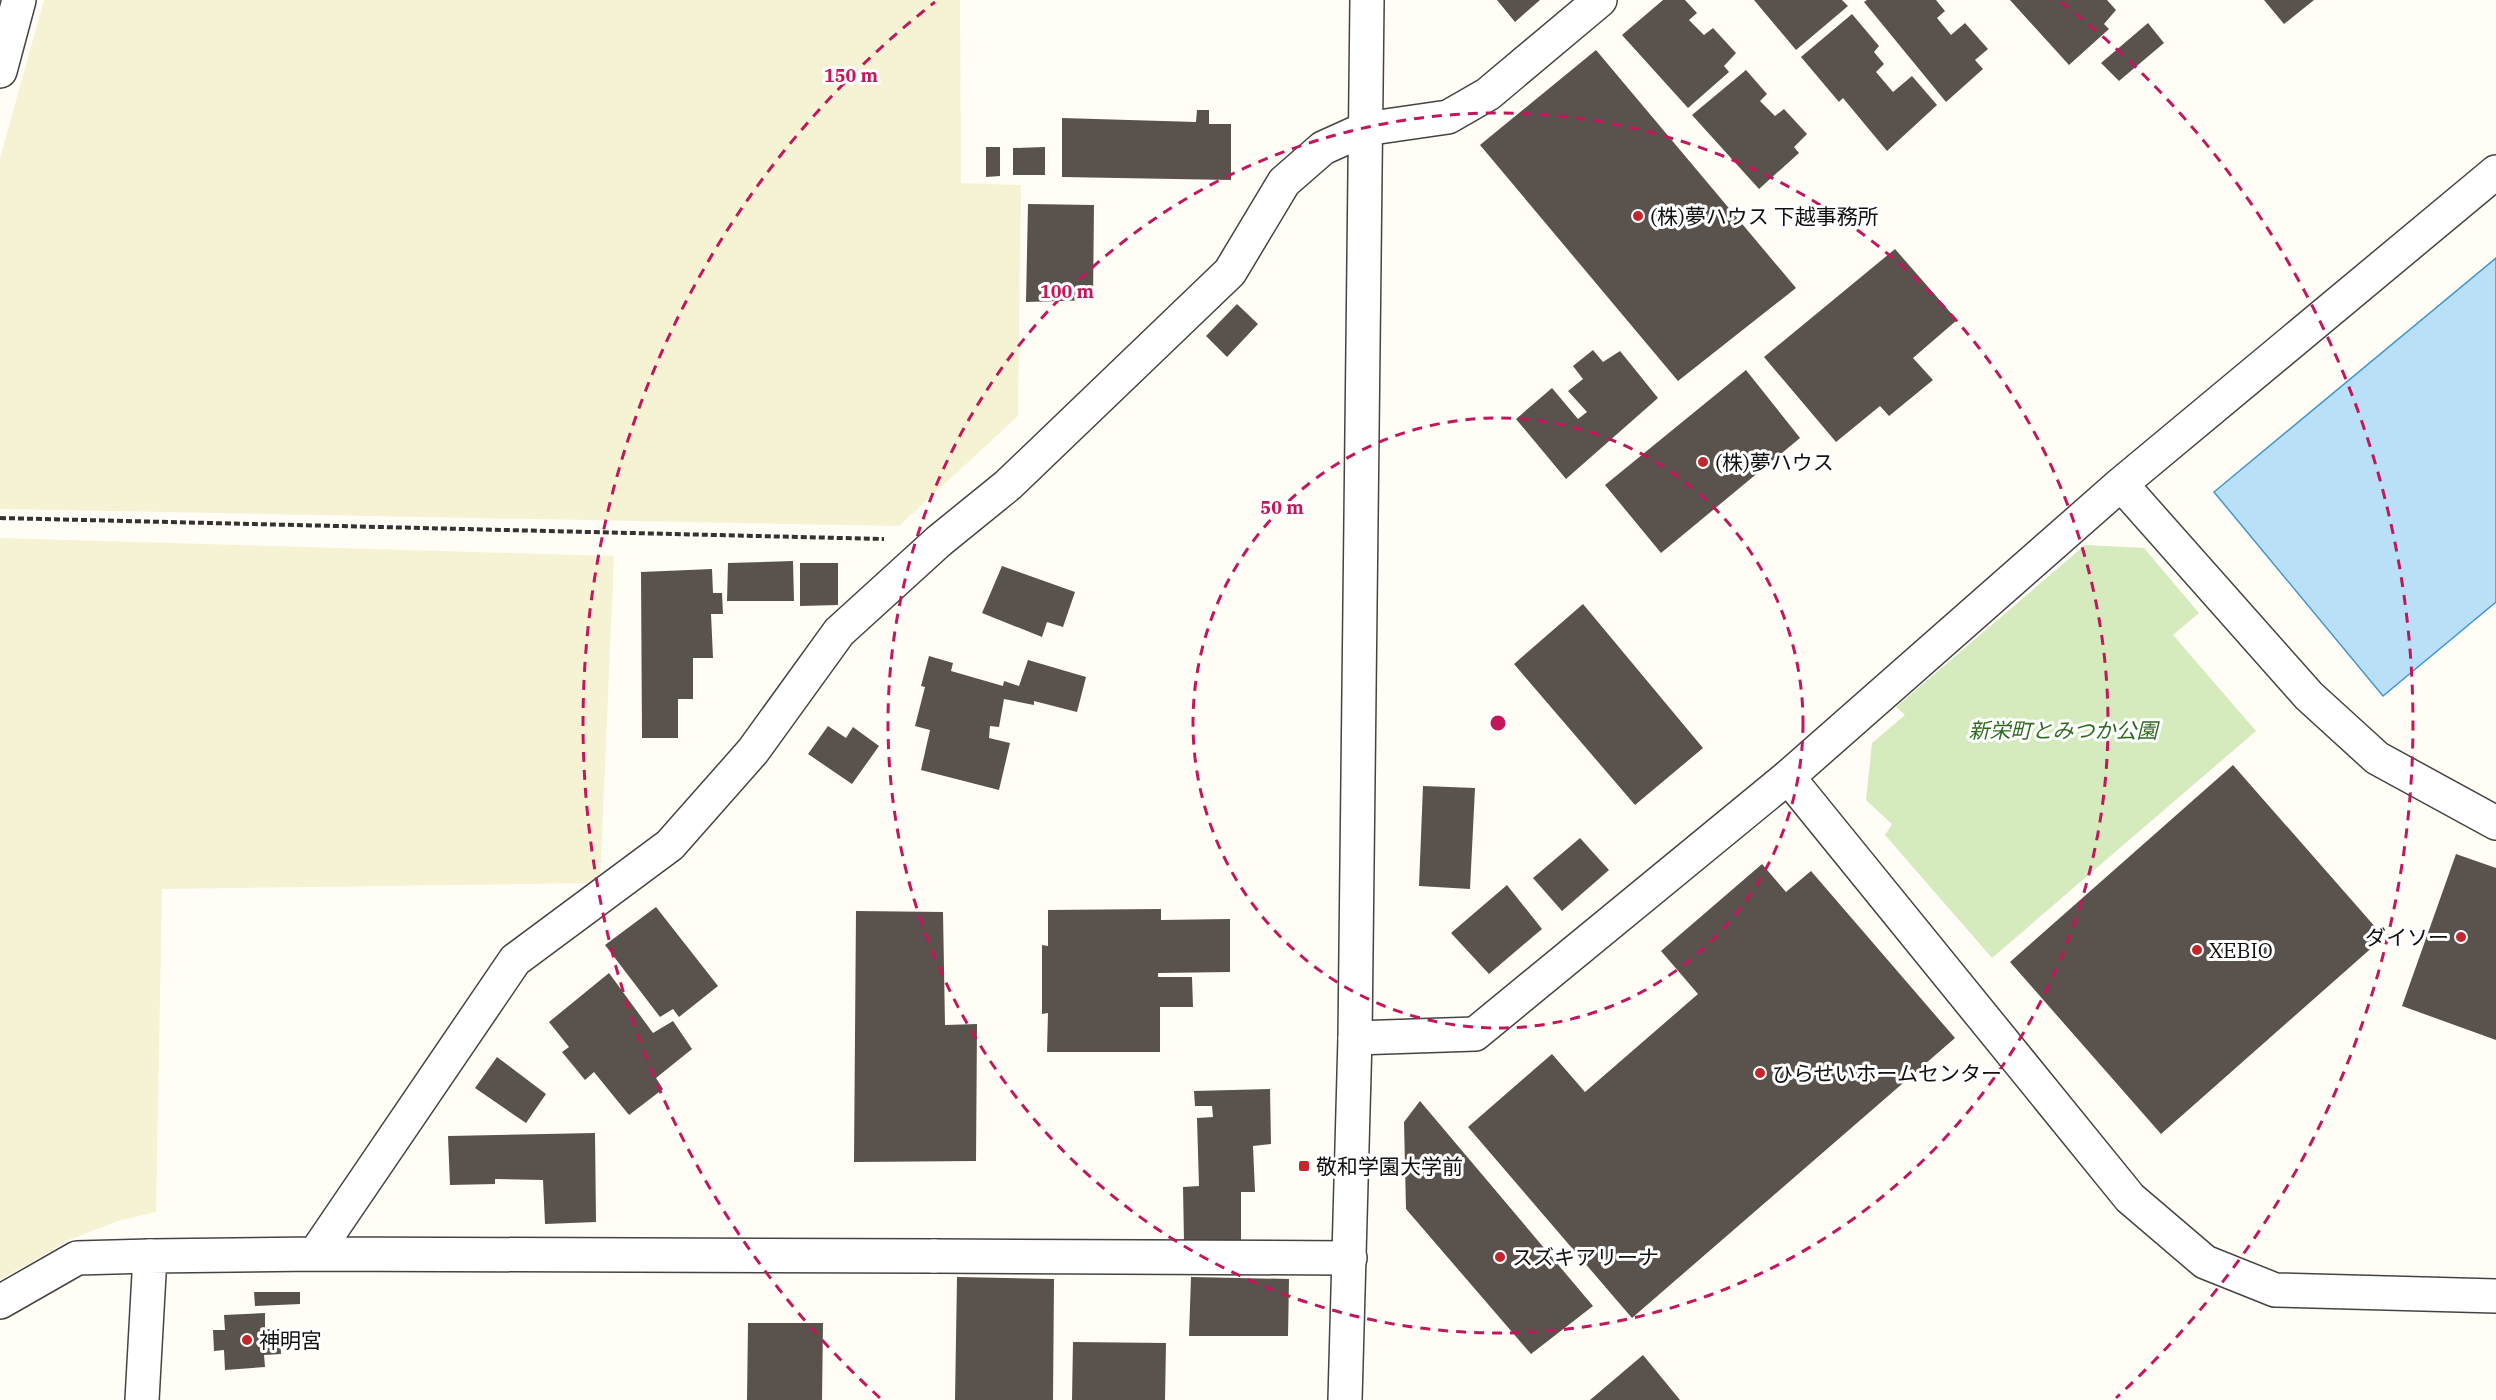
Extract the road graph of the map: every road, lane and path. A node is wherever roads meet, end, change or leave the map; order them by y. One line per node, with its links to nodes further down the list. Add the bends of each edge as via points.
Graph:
1 (19, 0): 4 (street)
2 (1367, 0): 5 (street)
3 (1600, 0): 5 (street, via 1488,94 1448,117)
4 (0, 71)
5 (1365, 129): 9 (street, via 1323,148 1284,182 1230,272 1008,485); 12 (street)
6 (2496, 172): 7 (street)
7 (2121, 484): 10 (street); 11 (street, via 2309,696 2377,758)
8 (0, 518): 9 (path)
9 (939, 541): 13 (street, via 839,632 753,751 670,845 515,960)
10 (1788, 777): 12 (street, via 1475,1034); 16 (street, via 2130,1198 2205,1262 2275,1290)
11 (2496, 823)
12 (1355, 1038): 15 (street)
13 (315, 1254): 14 (street); 15 (street)
14 (150, 1256): 17 (street, via 77,1258); 18 (street)
15 (1350, 1258): 19 (street)
16 (2496, 1296)
17 (0, 1302)
18 (142, 1400)
19 (1345, 1400)

